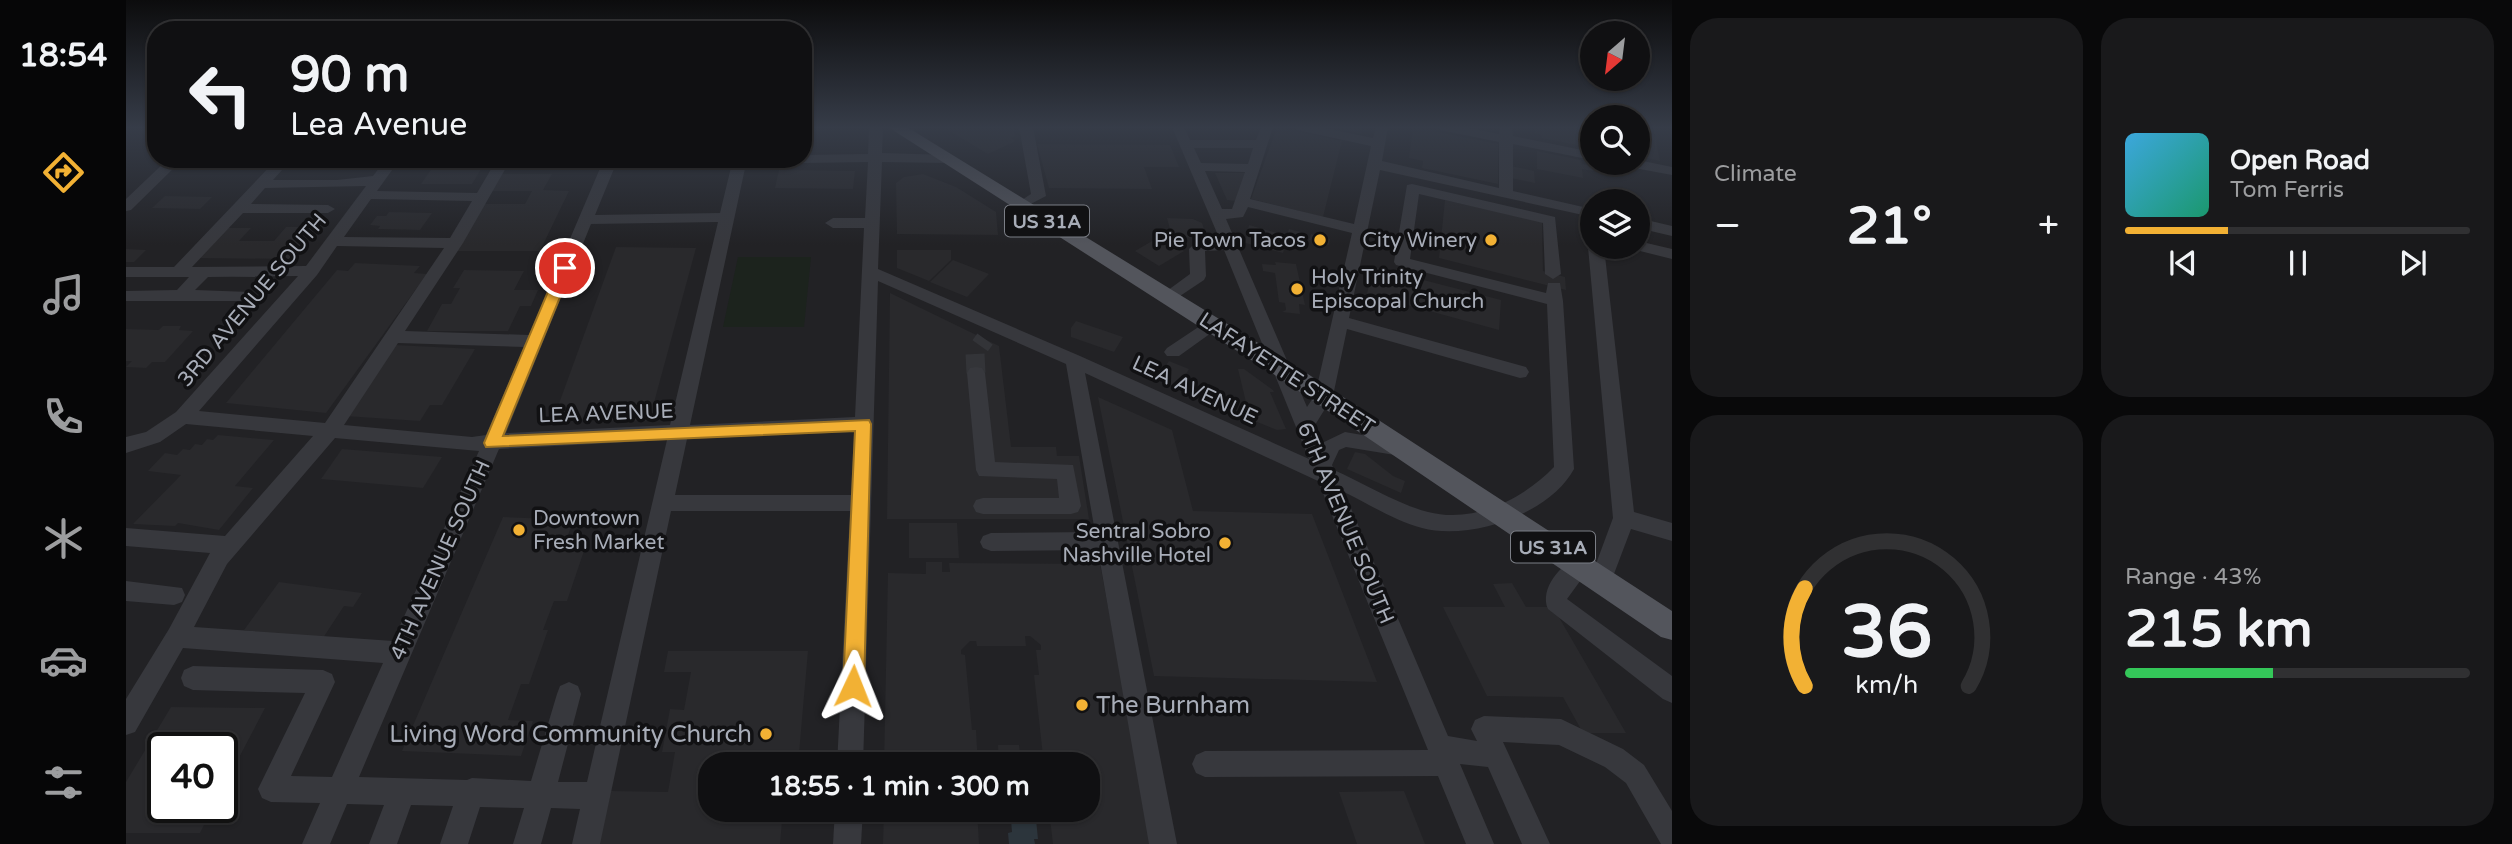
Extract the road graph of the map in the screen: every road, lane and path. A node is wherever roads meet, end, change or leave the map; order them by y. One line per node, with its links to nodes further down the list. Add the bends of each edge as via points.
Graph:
1 (875, 166): 30 (street)
2 (960, 166): 23 (main road, LAFAYETTE STREET / US 31A)
3 (1034, 166): 23 (street, via 1039,195)
4 (1373, 166): 33 (street)
5 (1385, 166): 19 (street)
6 (1506, 166): 19 (street)
7 (1196, 167): 15 (street); 27 (street, 6TH AVENUE SOUTH)
8 (1650, 167): 16 (street)
9 (166, 168): 22 (street)
10 (276, 168): 17 (street)
11 (385, 168): 18 (street, 3RD AVENUE SOUTH)
12 (499, 168): 20 (street)
13 (607, 168): 31 (street, 4TH AVENUE SOUTH)
14 (738, 168): 28 (street)
15 (1254, 168): 21 (street)
16 (1672, 171)
17 (265, 179): 18 (street); 24 (street)
18 (370, 185): 20 (street); 35 (street, 3RD AVENUE SOUTH)
19 (1506, 194): 26 (street)
20 (482, 197): 36 (street)
21 (1242, 201): 27 (street, via 1238,214); 33 (street)
22 (127, 205)
23 (1021, 205): 50 (main road, LAFAYETTE STREET / US 31A)
24 (238, 208): 25 (street); 41 (street)
25 (328, 209)
26 (1580, 210)
27 (1216, 214): 37 (street, 6TH AVENUE SOUTH)
28 (727, 217): 31 (street); 65 (street)
29 (834, 217): 30 (street)
30 (873, 217): 45 (street)
31 (585, 220): 54 (street, 4TH AVENUE SOUTH)
32 (1650, 226): 34 (street)
33 (1360, 230): 51 (street)
34 (1672, 231)
35 (333, 241): 36 (street); 43 (street, 3RD AVENUE SOUTH)
36 (455, 243): 53 (street)
37 (1230, 244): 50 (street, via 1197,249 1198,276); 57 (street, 6TH AVENUE SOUTH)
38 (1650, 249): 39 (street)
39 (1672, 254)
40 (1596, 259): 74 (street)
41 (180, 271): 42 (street); 44 (street)
42 (204, 271): 43 (street); 47 (street)
43 (310, 271): 61 (street, 3RD AVENUE SOUTH)
44 (126, 272)
45 (871, 272): 56 (street, LEA AVENUE, via 990,332); 62 (street)
46 (1554, 287): 46 (street, via 1550,220 1412,188 1402,261); 73 (street, via 1564,469 1551,484)
47 (181, 295): 48 (street); 49 (street)
48 (126, 296)
49 (244, 296)
50 (1168, 296): 52 (main road, LAFAYETTE STREET / US 31A)
51 (1340, 321): 58 (street); 60 (street)
52 (1212, 324): 55 (street); 57 (main road, LAFAYETTE STREET / US 31A)
53 (393, 337): 54 (street); 64 (street)
54 (535, 341): 66 (street, 4TH AVENUE SOUTH)
55 (1173, 352)
56 (1074, 360): 69 (street, LEA AVENUE); 77 (street)
57 (1280, 367): 60 (main road, LAFAYETTE STREET / US 31A); 63 (street, 6TH AVENUE SOUTH)
58 (1520, 372)
59 (976, 373): 72 (street, via 986,470 1066,471 1071,506)
60 (1324, 396): 63 (street); 68 (main road, LAFAYETTE STREET / US 31A)
61 (183, 417): 64 (street, LEA AVENUE); 67 (street, 3RD AVENUE SOUTH, via 153,437)
62 (863, 424): 65 (street, LEA AVENUE); 71 (street)
63 (1305, 425): 69 (street, 6TH AVENUE SOUTH)
64 (329, 432): 66 (street, LEA AVENUE); 79 (street)
65 (679, 433): 66 (street, LEA AVENUE); 70 (street)
66 (492, 443): 85 (street, 4TH AVENUE SOUTH)
67 (126, 445)
68 (1405, 449): 69 (street, via 1345,439 1331,445); 73 (main road, LAFAYETTE STREET / US 31A)
69 (1324, 469): 73 (street, LEA AVENUE, via 1424,520 1442,524); 92 (street, 6TH AVENUE SOUTH)
70 (663, 503): 71 (street); 98 (street)
71 (860, 503): 90 (street)
72 (984, 506)
73 (1504, 514): 80 (main road, LAFAYETTE STREET / US 31A)
74 (1624, 518): 75 (street); 80 (street)
75 (1672, 533)
76 (126, 537): 79 (street)
77 (1106, 541): 78 (street); 107 (street)
78 (991, 542)
79 (229, 545): 84 (street)
80 (1591, 573): 83 (main road, LAFAYETTE STREET / US 31A); 87 (street, via 1556,593 1556,602)
81 (126, 591): 82 (street)
82 (174, 595)
83 (1672, 627)
84 (177, 638): 85 (street); 89 (street)
85 (400, 653): 94 (street, 4TH AVENUE SOUTH)
86 (193, 678): 94 (street, via 323,682 271,789)
87 (1671, 690)
88 (569, 694): 97 (street)
89 (126, 723)
90 (850, 752)
91 (1494, 754): 92 (street); 100 (street, via 1484,729 1561,732 1635,774); 109 (street)
92 (1443, 755): 93 (street); 108 (street, 6TH AVENUE SOUTH)
93 (1205, 764)
94 (340, 789): 95 (street); 101 (street, 4TH AVENUE SOUTH)
95 (403, 791): 96 (street); 102 (street)
96 (472, 791): 97 (street); 103 (street)
97 (540, 795): 98 (street); 104 (street)
98 (597, 796): 105 (street)
99 (848, 822): 106 (street)
100 (1672, 837)
101 (316, 844)
102 (383, 844)
103 (454, 844)
104 (527, 844)
105 (586, 844)
106 (847, 844)
107 (1163, 844)
108 (1480, 844)
109 (1536, 844)

